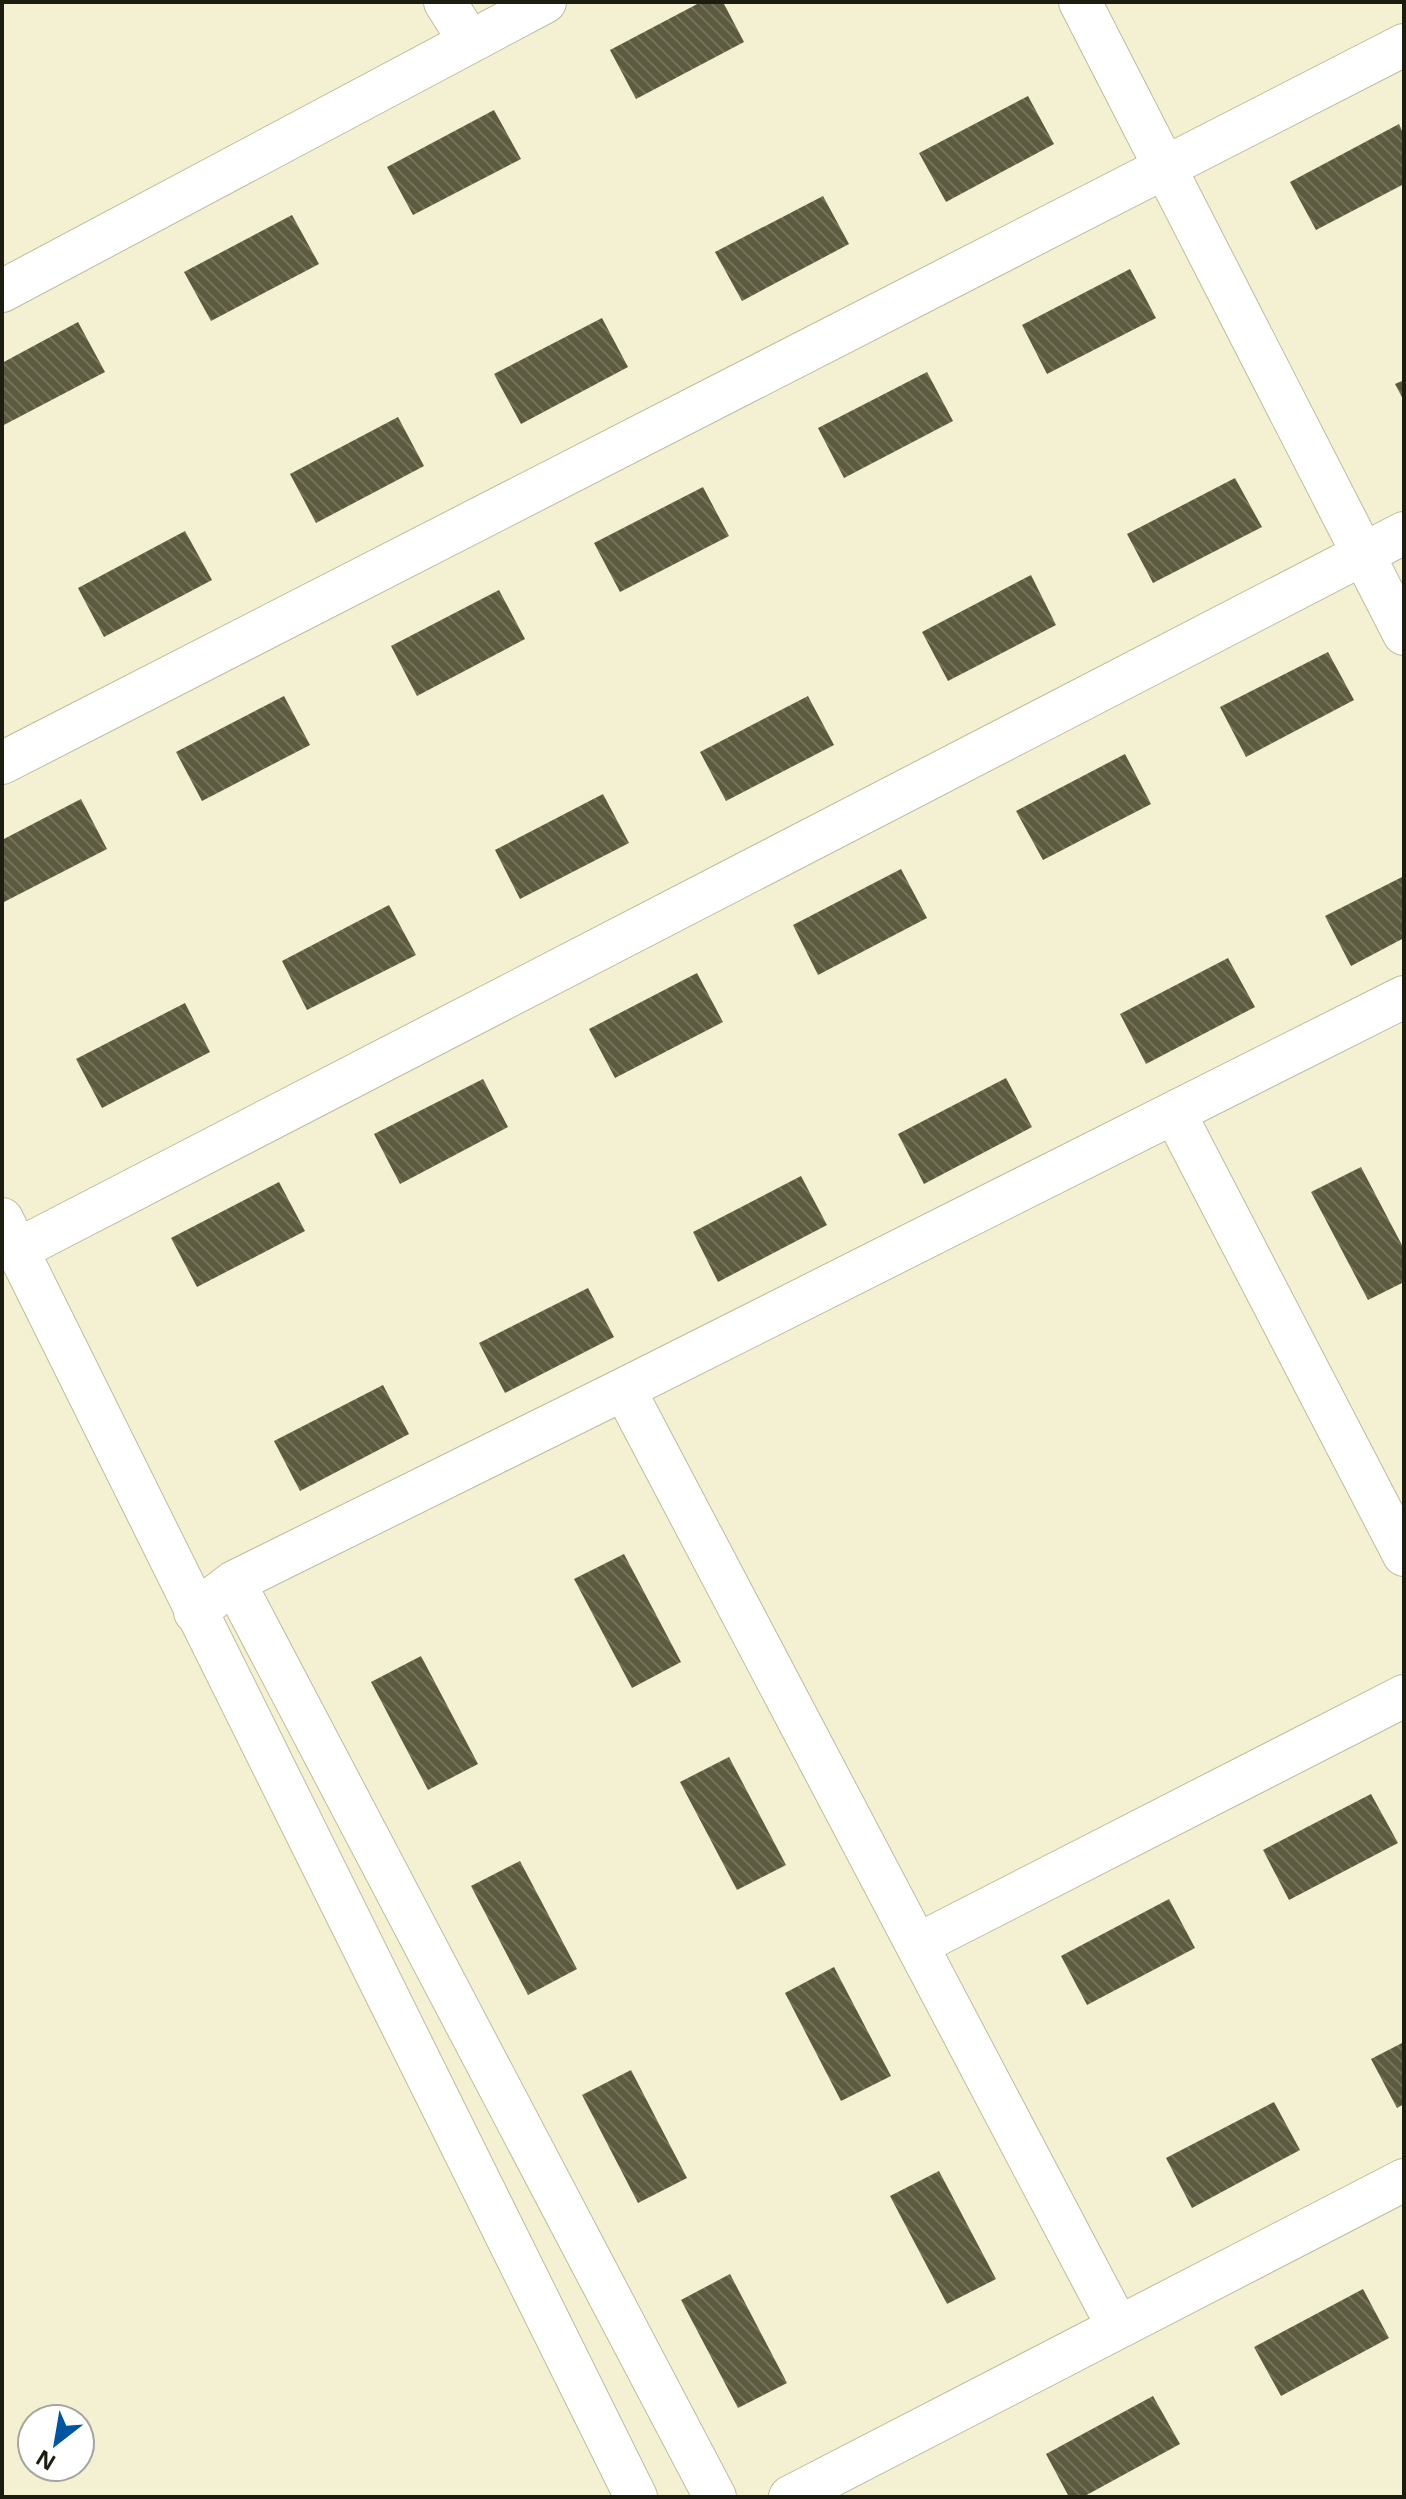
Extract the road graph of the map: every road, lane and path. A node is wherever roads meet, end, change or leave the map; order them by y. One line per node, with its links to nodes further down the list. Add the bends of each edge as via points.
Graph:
1 (445, 2): 4 (street)
2 (545, 2): 4 (street)
3 (1080, 2): 6 (street)
4 (470, 42): 7 (street)
5 (1404, 45): 6 (street)
6 (1165, 167): 9 (street); 11 (street)
7 (2, 291)
8 (1404, 533): 9 (street)
9 (1363, 554): 10 (street); 14 (street)
10 (1404, 634)
11 (2, 763)
12 (1404, 997): 13 (street)
13 (1175, 1114): 15 (street); 16 (street)
14 (10, 1235): 18 (street)
15 (624, 1389): 17 (street); 20 (street)
16 (1404, 1555)
17 (234, 1582): 18 (street); 24 (street)
18 (195, 1612): 23 (street)
19 (1404, 1696): 20 (street)
20 (917, 1945): 22 (street)
21 (1404, 2180): 22 (street)
22 (1118, 2327): 25 (street)
23 (636, 2497)
24 (715, 2497)
25 (790, 2497)

